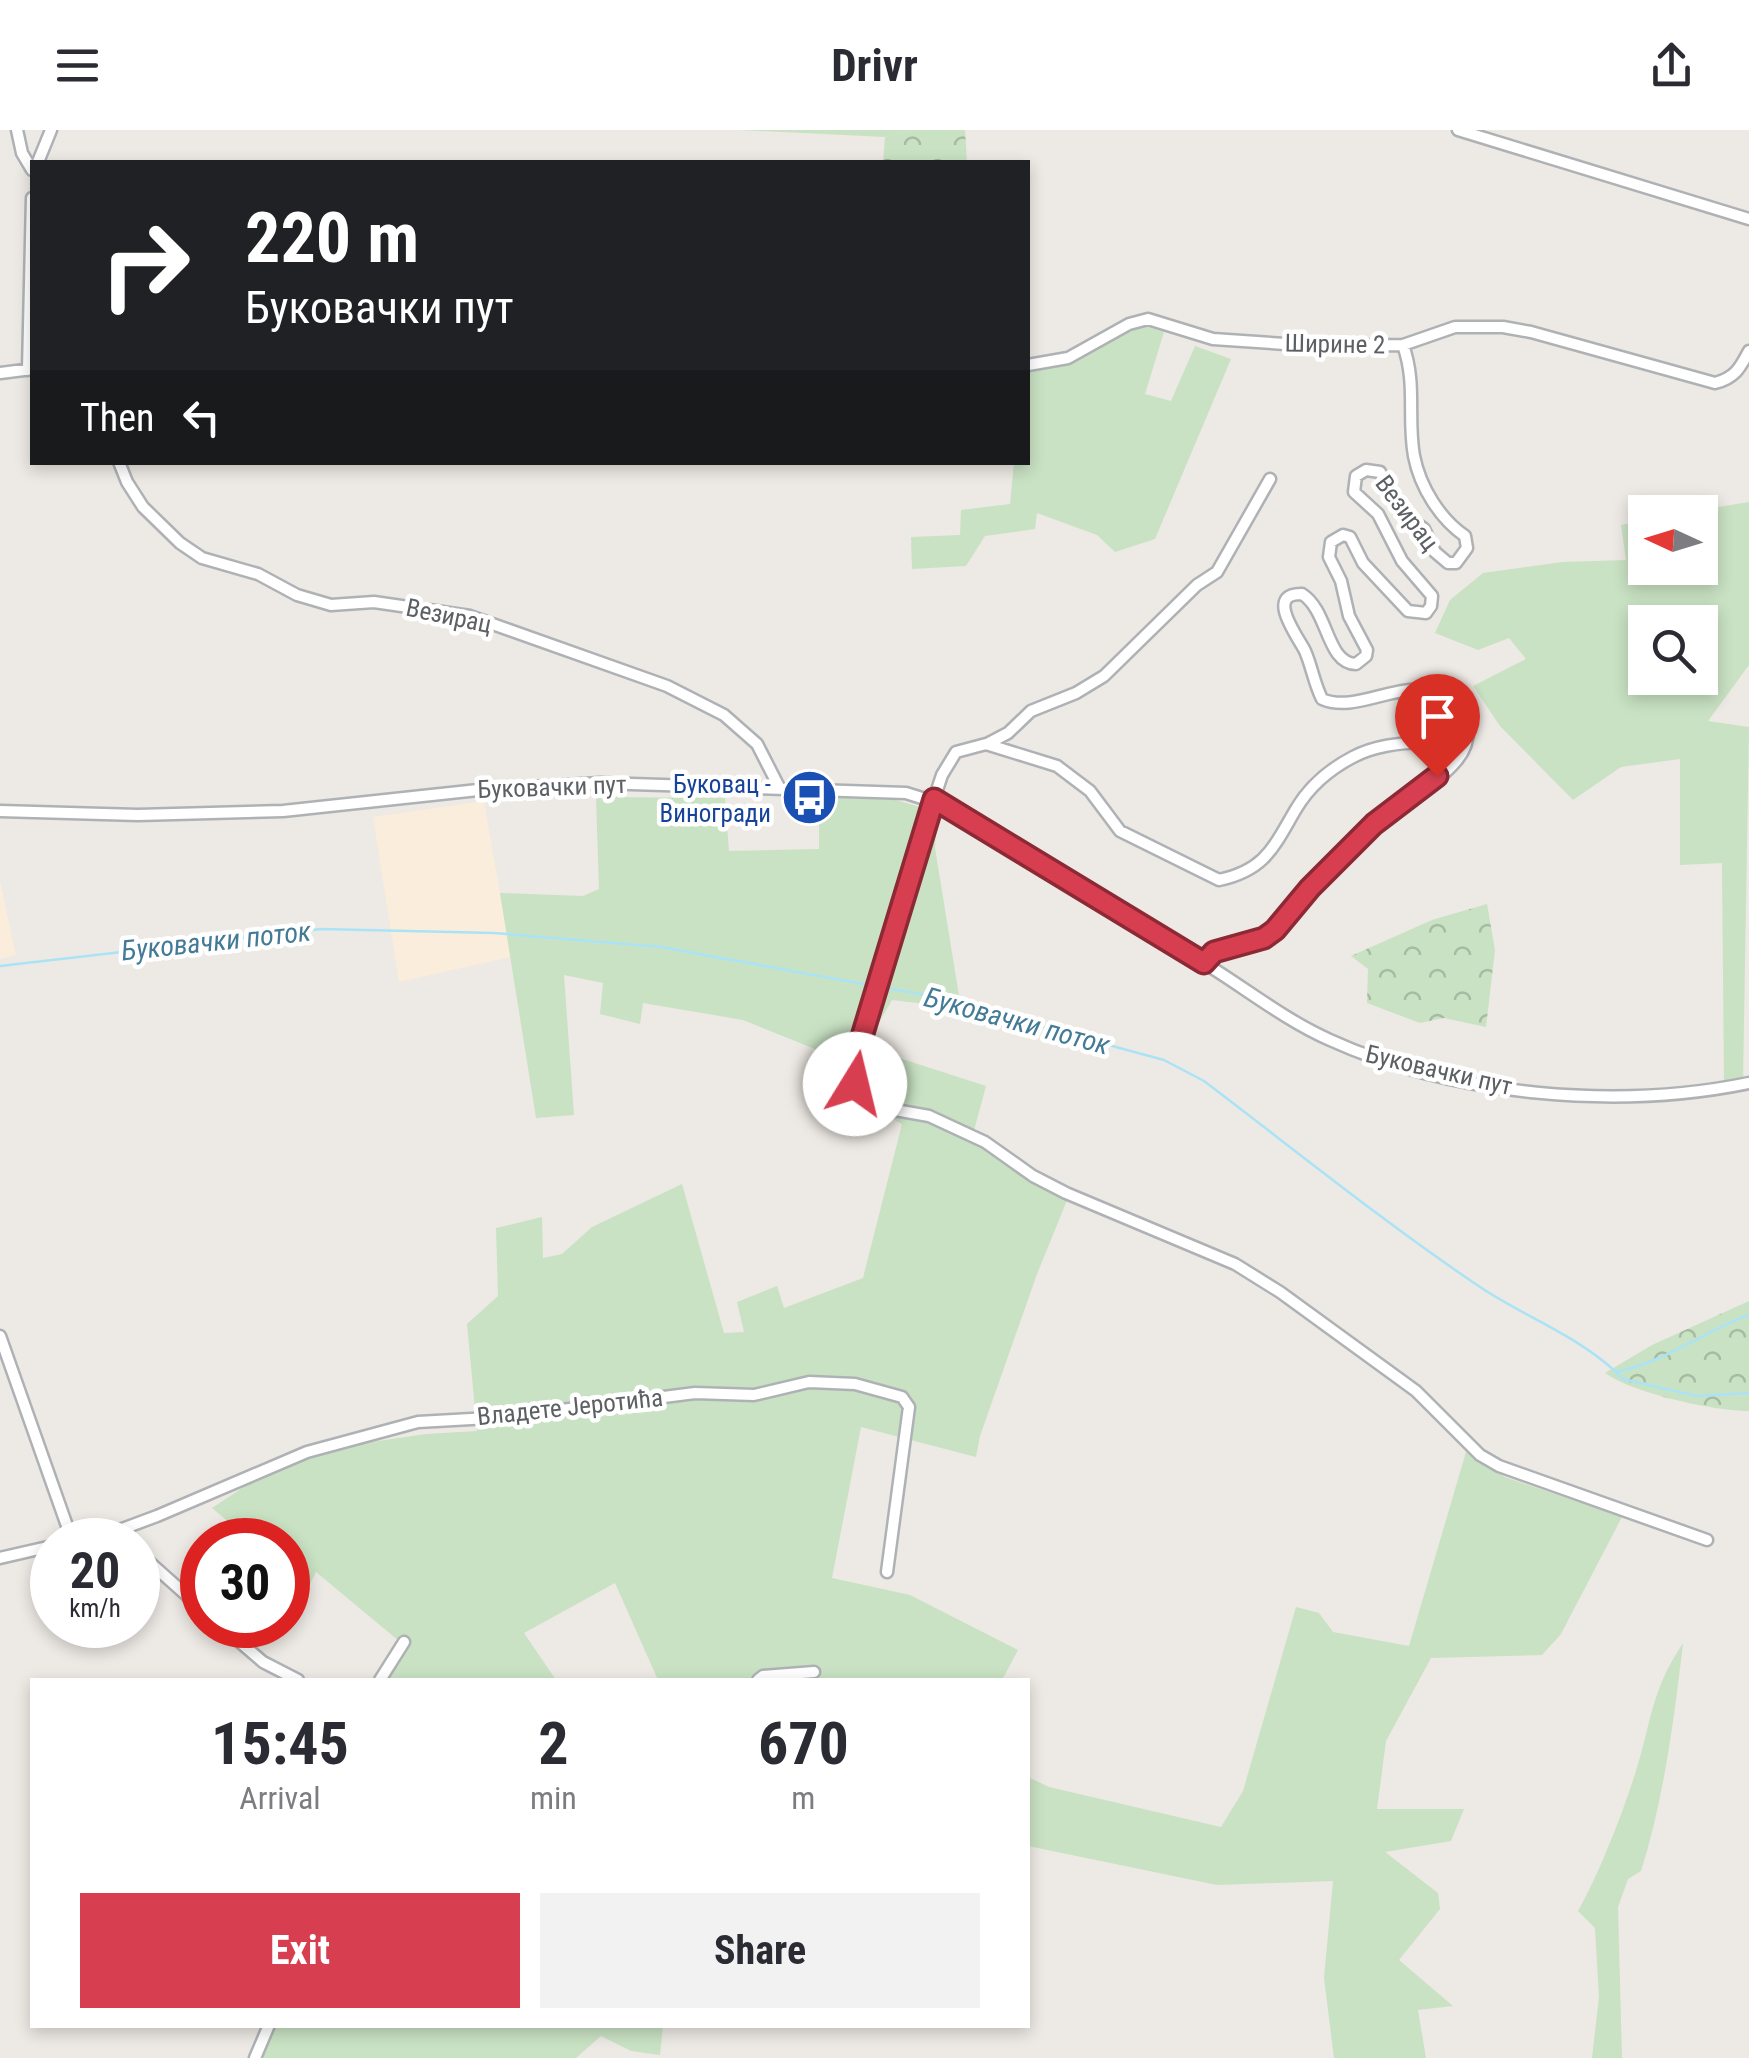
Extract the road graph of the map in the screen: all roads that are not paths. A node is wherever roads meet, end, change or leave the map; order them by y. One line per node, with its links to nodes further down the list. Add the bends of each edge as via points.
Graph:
1 (17, 130): 5 (street)
2 (50, 130): 4 (street)
3 (1458, 130): 6 (street)
4 (39, 160)
5 (30, 166)
6 (1749, 219)
7 (1403, 345): 8 (street, Ширине 2, via 1455,327 1503,328 1716,382 1738,372); 9 (street, Ширине 2, via 1213,338 1148,319 1068,358); 14 (street, Везирац, via 1412,370 1414,456 1432,500 1467,548 1456,564 1448,563 1424,529 1398,509 1380,472 1366,470 1356,476 1354,492 1378,514 1402,561 1432,596 1432,606 1426,613 1408,612 1343,535 1331,542 1329,557 1366,656 1356,664 1342,660 1316,604 1302,594 1284,603 1284,613 1322,699 1348,704 1406,689 1447,694 1466,712)
8 (1749, 351)
9 (1030, 365)
10 (30, 369): 11 (street)
11 (0, 373)
12 (120, 465): 16 (street, Везирац, via 143,507 202,558 331,605 374,602 470,616 666,686 746,734)
13 (1270, 479): 15 (street, via 1217,572 1104,676 1031,712)
14 (1468, 736): 15 (street, via 1354,756 1316,783 1278,844 1257,864 1219,880 1120,831 1090,792 1057,766); 19 (street, via 1459,759 1374,824 1275,930 1214,952)
15 (986, 744): 17 (street, via 956,752)
16 (779, 787): 17 (street, Буковачки пут, via 887,790); 18 (street, Буковачки пут, via 600,783 283,811)
17 (934, 799): 19 (street, Буковачки пут); 24 (street, via 853,1066 863,1096 884,1108 930,1116 1066,1193 1235,1264 1335,1329 1499,1466)
18 (0, 811)
19 (1204, 963): 20 (street, Буковачки пут, via 1322,1037 1452,1078 1613,1095)
20 (1749, 1083)
21 (0, 1336): 22 (street)
22 (67, 1518)
23 (159, 1518): 28 (street, Владете Јеротића, via 307,1452 418,1422 695,1393 754,1395 831,1382 902,1397 909,1406)
24 (1707, 1540)
25 (30, 1551): 26 (street)
26 (0, 1558)
27 (160, 1572): 29 (street)
28 (887, 1572)
29 (180, 1589)
30 (404, 1642): 34 (street)
31 (247, 1648): 33 (street)
32 (814, 1672): 35 (street)
33 (294, 1678)
34 (381, 1678)
35 (760, 1678)
36 (268, 2028): 37 (street)
37 (255, 2058)

